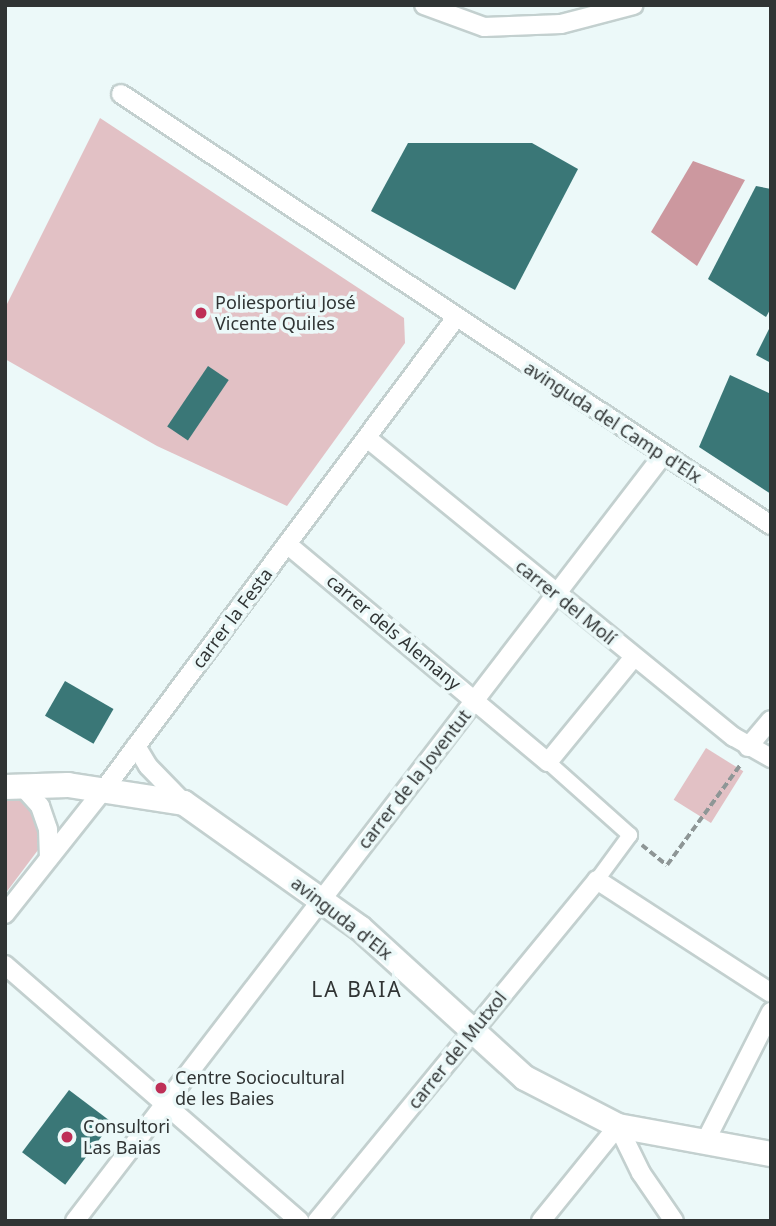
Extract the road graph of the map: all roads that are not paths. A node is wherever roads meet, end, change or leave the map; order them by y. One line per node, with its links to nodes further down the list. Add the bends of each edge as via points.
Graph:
1 (424, 5): 2 (street, via 484,27 561,24)
2 (634, 5)
3 (121, 94): 4 (street, avinguda del Camp d'Elx)
4 (455, 319): 5 (street, carrer la Festa); 6 (street, avinguda del Camp d'Elx)
5 (366, 438): 8 (street, carrer la Festa); 9 (street, carrer del Molí)
6 (663, 455): 7 (street, avinguda del Camp d'Elx); 9 (street, carrer de la Joventut)
7 (771, 525)
8 (288, 544): 11 (street, carrer dels Alemany); 14 (street, carrer la Festa)
9 (556, 593): 10 (street, carrer del Molí); 11 (street, carrer de la Joventut)
10 (634, 657): 13 (street, carrer del Molí); 16 (street)
11 (475, 699): 16 (street, carrer dels Alemany); 22 (street, carrer de la Joventut)
12 (771, 720): 13 (street)
13 (741, 742): 15 (street, carrer del Molí)
14 (136, 746): 18 (street, carrer la Festa); 19 (street, via 148,766)
15 (771, 758)
16 (548, 762): 21 (street, carrer dels Alemany, via 628,833)
17 (13, 787): 18 (main road, avinguda d'Elx); 20 (street, via 40,806 48,829)
18 (105, 788): 19 (main road, avinguda d'Elx); 20 (street, carrer la Festa)
19 (184, 803): 22 (main road, avinguda d'Elx)
20 (49, 858): 23 (street, carrer la Festa)
21 (597, 880): 25 (street); 27 (street, carrer del Mutxol)
22 (322, 899): 27 (main road, avinguda d'Elx); 28 (street, carrer de la Joventut)
23 (5, 914)
24 (5, 965): 28 (street)
25 (771, 993)
26 (771, 1012): 30 (street)
27 (473, 1031): 29 (main road, avinguda d'Elx, via 524,1078); 34 (street, carrer del Mutxol)
28 (165, 1104): 32 (street, carrer de la Joventut); 33 (street)
29 (618, 1126): 30 (main road, avinguda d'Elx); 35 (street); 36 (street, via 641,1173)
30 (705, 1142): 31 (main road, avinguda d'Elx)
31 (771, 1154)
32 (75, 1221)
33 (299, 1221)
34 (317, 1221)
35 (541, 1221)
36 (674, 1221)

